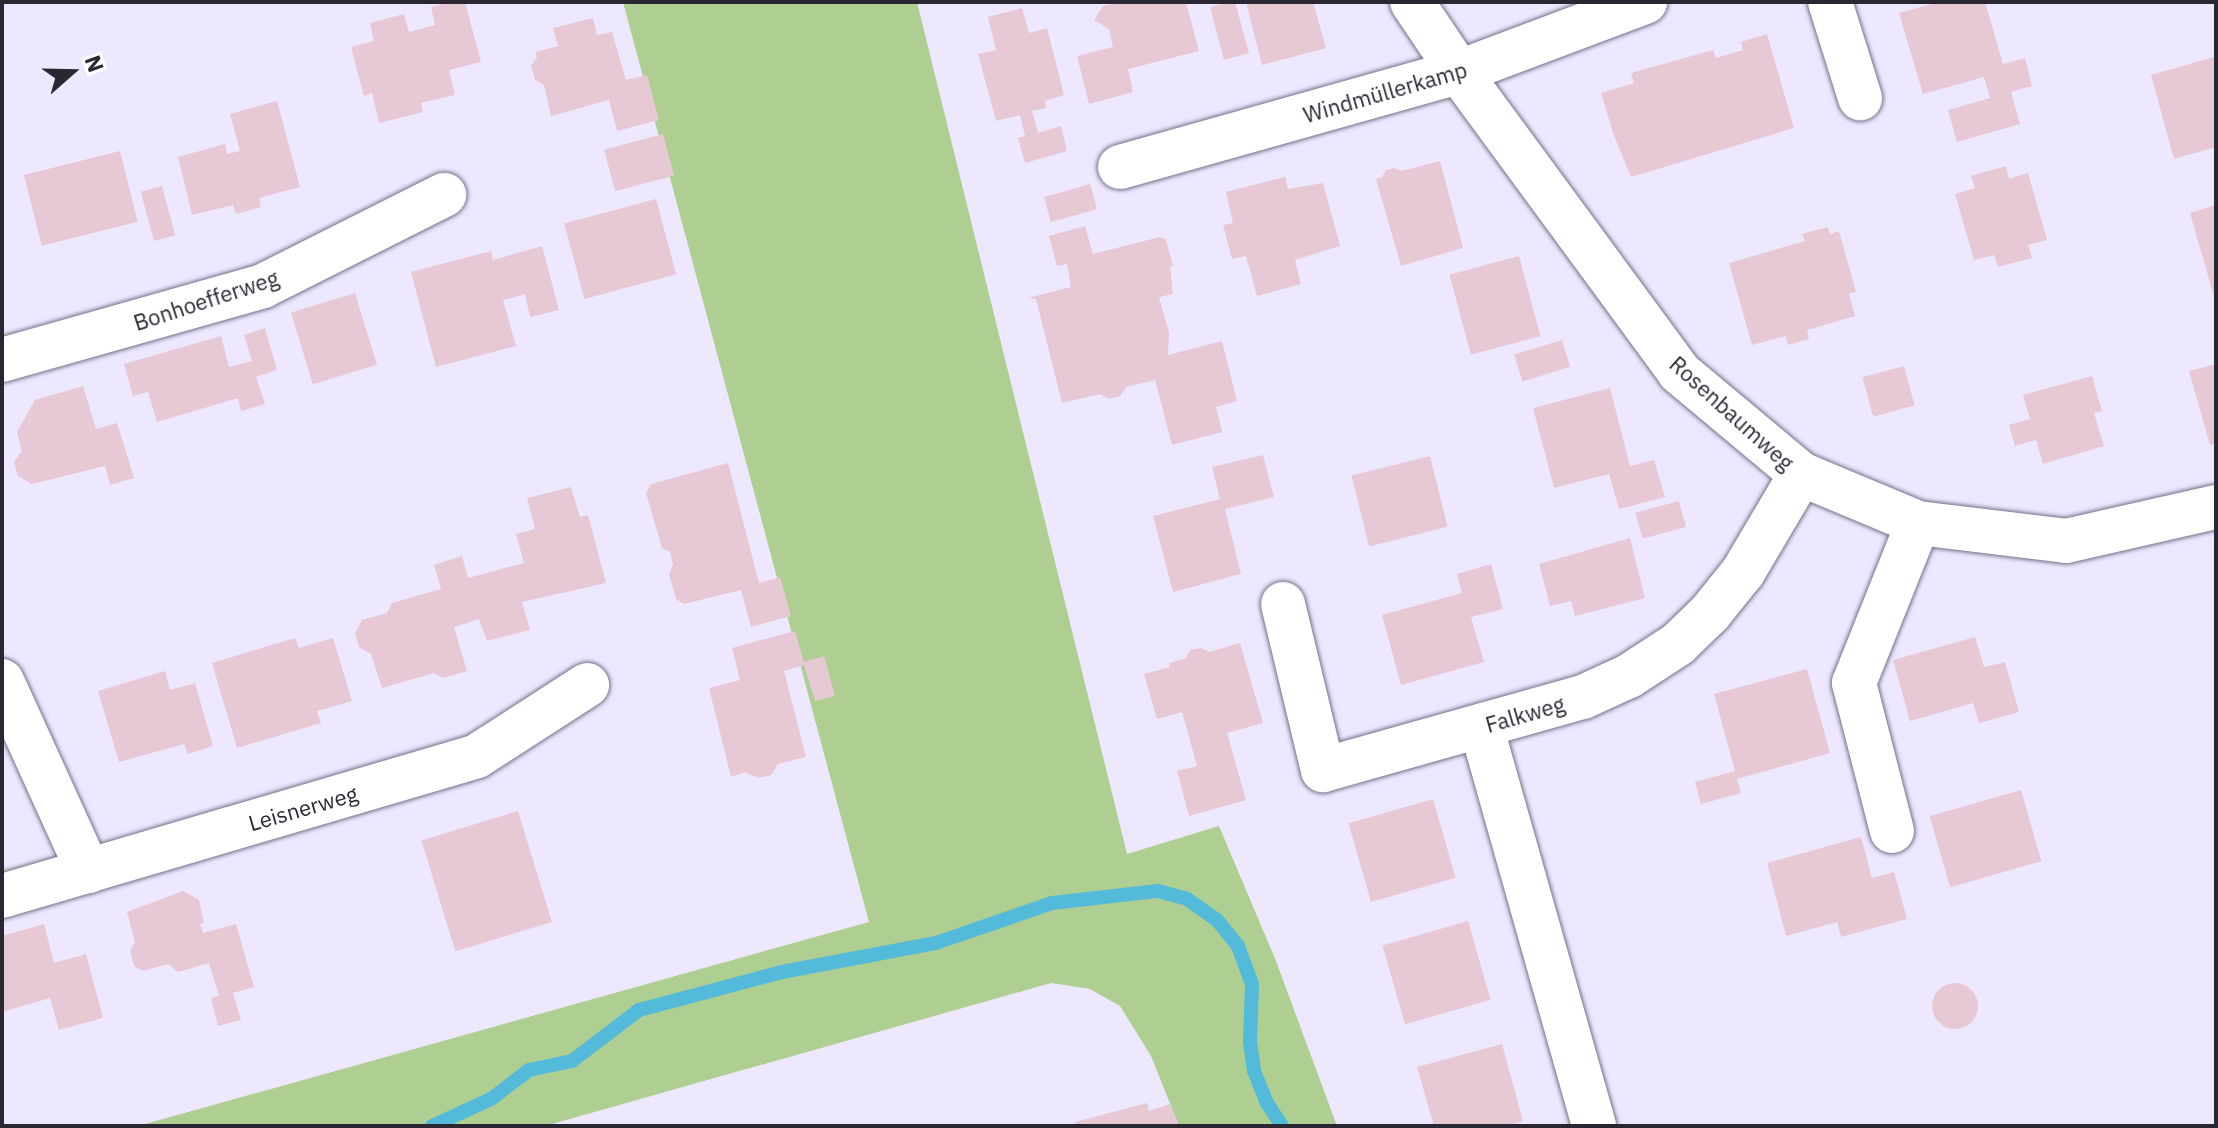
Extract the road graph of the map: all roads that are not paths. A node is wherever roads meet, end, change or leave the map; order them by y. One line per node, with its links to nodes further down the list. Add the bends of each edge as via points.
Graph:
1 (1412, 2): 4 (street, Rosenbaumweg)
2 (1645, 2): 4 (street, Windmüllerkamp)
3 (1830, 2): 5 (street)
4 (1459, 72): 6 (street, Windmüllerkamp); 9 (street, Rosenbaumweg, via 1679,372)
5 (1860, 98)
6 (1120, 167)
7 (444, 195): 8 (street, Bonhoefferweg, via 263,286)
8 (2, 360)
9 (1801, 474): 11 (street, Rosenbaumweg); 15 (street, Falkweg, via 1743,572 1678,644 1629,676 1583,697)
10 (2216, 507): 11 (street, Rosenbaumweg, via 2066,541)
11 (1918, 523): 16 (street, via 1854,683)
12 (1283, 604): 15 (street, Falkweg, via 1323,770)
13 (2, 681): 17 (street)
14 (587, 685): 17 (street, Leisnerweg, via 477,756)
15 (1481, 726): 19 (street)
16 (1892, 831)
17 (88, 871): 18 (street, Leisnerweg)
18 (2, 896)
19 (1594, 1126)

